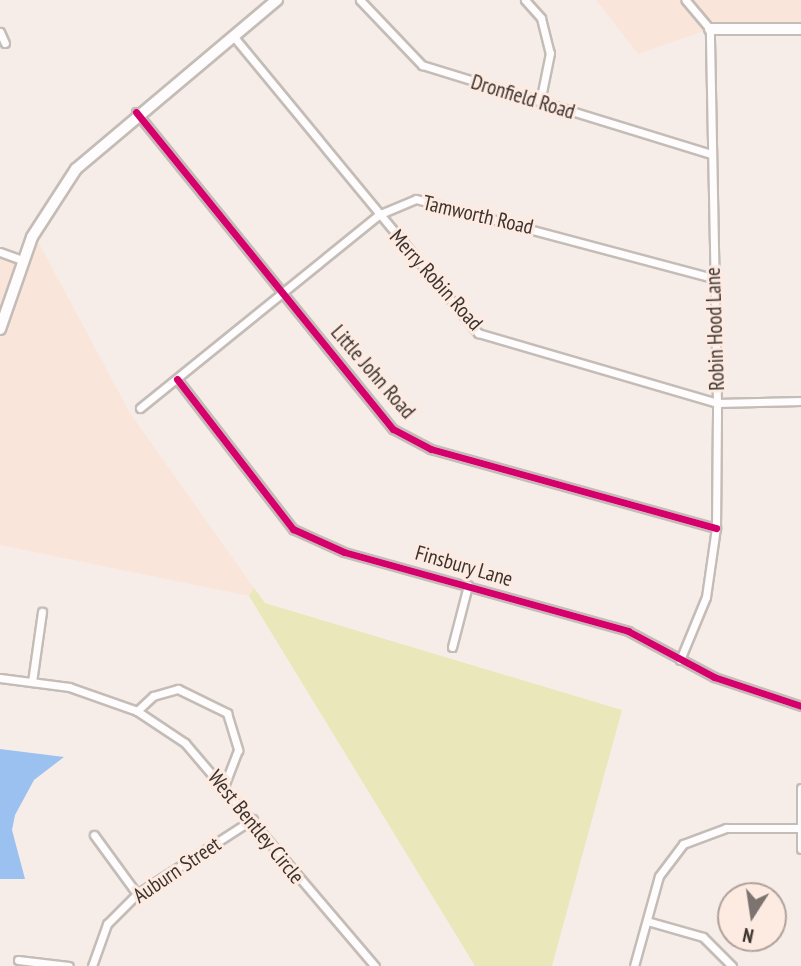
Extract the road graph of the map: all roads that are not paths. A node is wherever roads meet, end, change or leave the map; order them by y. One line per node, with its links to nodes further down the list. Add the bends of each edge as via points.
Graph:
1 (277, 0): 8 (street)
2 (360, 0): 10 (street, Dronfield Road, via 422,65)
3 (525, 0): 10 (street, via 541,18 550,53)
4 (686, 0): 5 (street)
5 (710, 29): 6 (street); 12 (street, Robin Hood Lane)
6 (801, 29)
7 (0, 32): 9 (street)
8 (234, 37): 11 (street); 13 (street, Merry Robin Road)
9 (5, 43)
10 (540, 102): 12 (street, Dronfield Road)
11 (136, 112): 15 (street, via 62,186); 17 (street, Little John Road)
12 (711, 155): 16 (street, Robin Hood Lane)
13 (378, 215): 16 (street, Tamworth Road, via 415,199 443,202); 17 (street, Tamworth Road); 21 (street, Merry Robin Road, via 478,333)
14 (0, 252): 15 (street)
15 (22, 260): 18 (street)
16 (713, 278): 21 (street, Robin Hood Lane)
17 (281, 291): 19 (street, Tamworth Road); 23 (street, Little John Road, via 393,429 431,449)
18 (0, 329)
19 (177, 379): 22 (street, Tamworth Road); 24 (street, Finsbury Lane, via 293,529 344,552)
20 (801, 401): 21 (street, Merry Robin Road)
21 (718, 403): 23 (street, Robin Hood Lane)
22 (140, 408)
23 (716, 528): 27 (street, Robin Hood Lane, via 706,597)
24 (468, 586): 26 (street); 27 (street, Finsbury Lane, via 628,631)
25 (42, 612): 29 (street)
26 (452, 647)
27 (680, 660): 30 (street, Finsbury Lane, via 740,688)
28 (0, 678): 29 (street, West Bentley Circle)
29 (32, 682): 31 (street, West Bentley Circle)
30 (801, 706)
31 (137, 711): 32 (street, West Bentley Circle, via 185,743); 32 (street, via 153,696 178,689 226,713 238,750)
32 (225, 784): 34 (street, West Bentley Circle)
33 (801, 789): 35 (street)
34 (253, 819): 38 (street, Auburn Street); 43 (street, West Bentley Circle, via 295,877)
35 (797, 828): 37 (street); 39 (street, via 726,828 683,844 659,876)
36 (94, 835): 38 (street)
37 (801, 849)
38 (137, 894): 42 (street, Auburn Street, via 107,924)
39 (647, 921): 44 (street); 45 (street, via 703,937)
40 (18, 960): 41 (street)
41 (69, 966)
42 (92, 966)
43 (374, 966)
44 (634, 966)
45 (732, 966)

